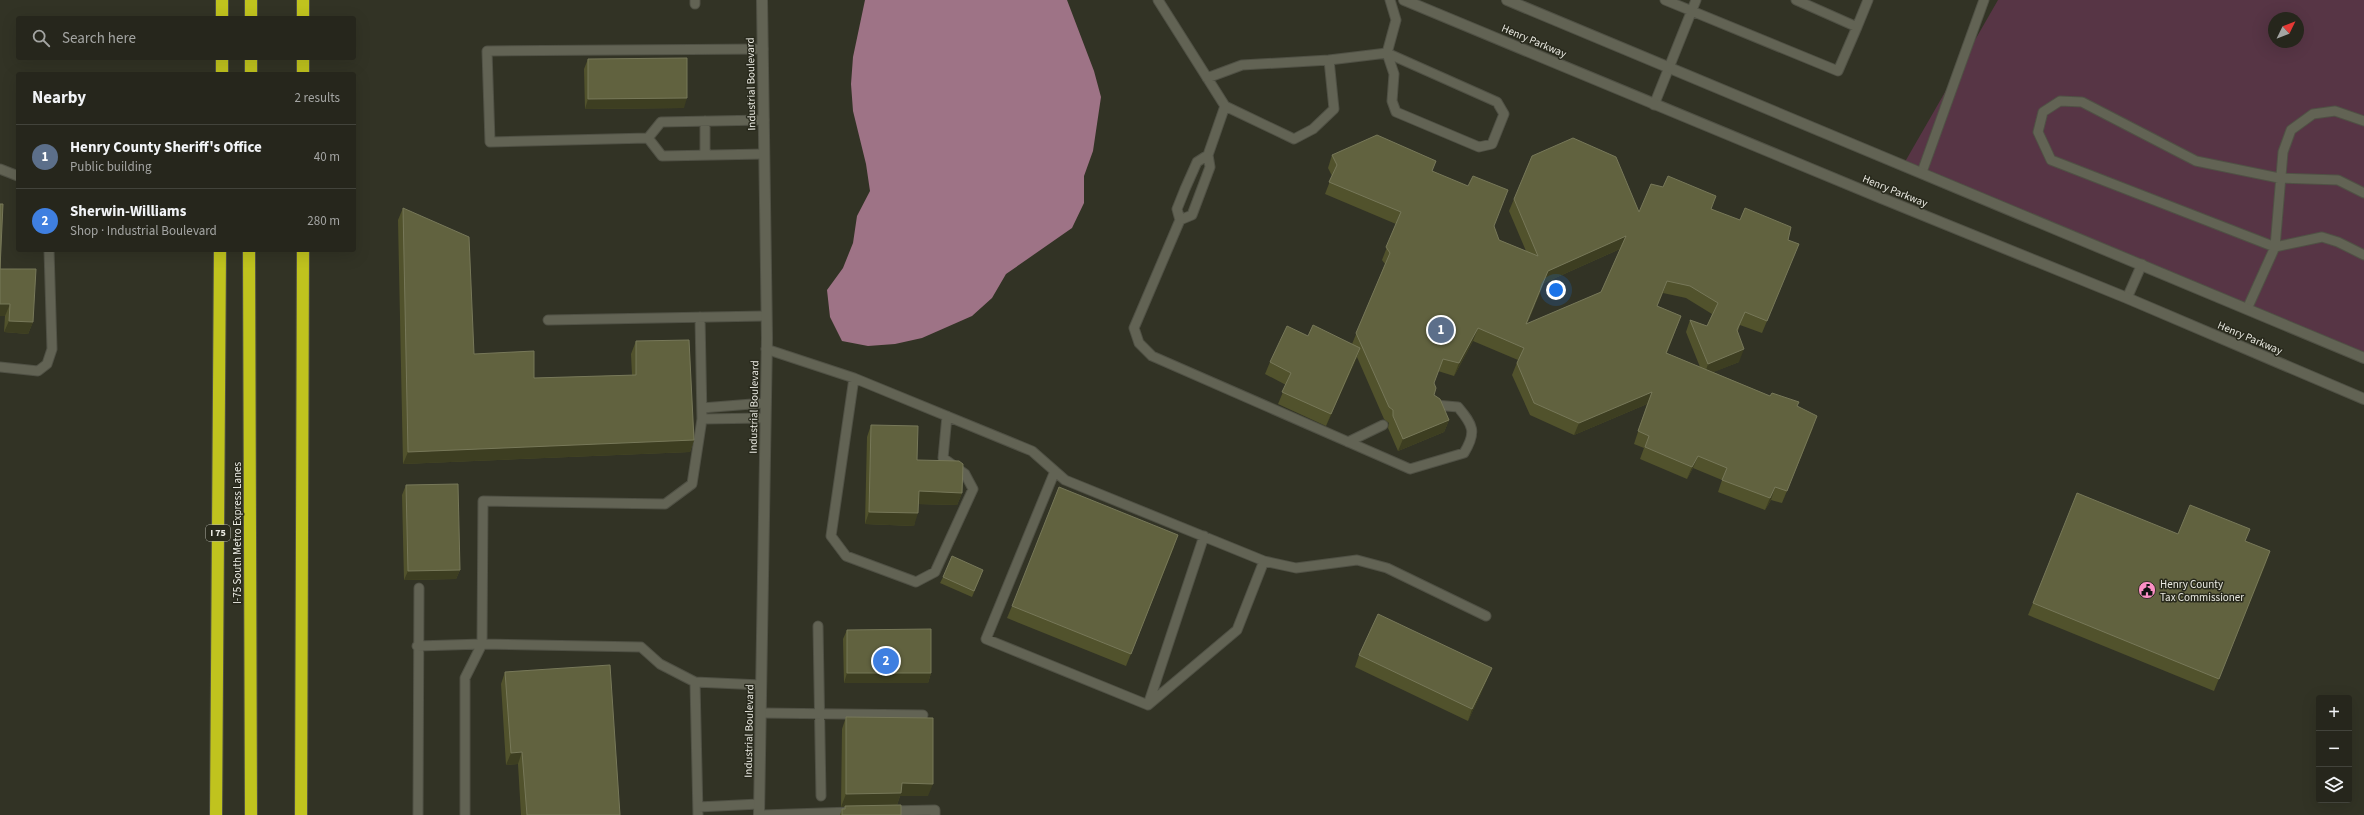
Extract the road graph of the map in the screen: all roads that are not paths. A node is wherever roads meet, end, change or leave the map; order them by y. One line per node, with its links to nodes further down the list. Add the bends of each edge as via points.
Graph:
1 (222, 0): 15 (highway)
2 (251, 0): 16 (highway)
3 (303, 0): 17 (highway)
4 (762, 0): 19 (street, Industrial Boulevard)
5 (1158, 0): 29 (lane)
6 (1390, 0): 20 (lane, via 1396,20)
7 (1404, 0): 30 (street, Henry Parkway)
8 (1507, 0): 25 (street)
9 (1665, 0): 14 (lane)
10 (1696, 0): 14 (lane)
11 (1796, 0): 18 (lane)
12 (1868, 0): 18 (lane)
13 (1984, 0): 40 (lane)
14 (1691, 11): 18 (lane, via 1838,71); 25 (lane)
15 (222, 16)
16 (251, 16)
17 (303, 16)
18 (1857, 27)
19 (763, 49): 32 (street, Industrial Boulevard); 35 (lane, via 488,51 490,142)
20 (1387, 54): 20 (lane, via 1394,74 1392,101 1396,112 1479,147 1492,144 1504,114 1497,102); 24 (lane)
21 (222, 60): 26 (highway)
22 (251, 60): 27 (highway)
23 (303, 60): 28 (highway)
24 (1329, 60): 29 (lane, via 1242,65); 31 (lane, via 1334,109 1313,129 1294,138)
25 (1670, 68): 30 (lane); 40 (street)
26 (222, 72)
27 (251, 72)
28 (303, 72)
29 (1207, 78): 31 (lane)
30 (1654, 105): 52 (street, Henry Parkway)
31 (1225, 106): 38 (lane)
32 (764, 120): 33 (lane); 36 (street, Industrial Boulevard)
33 (705, 121): 35 (lane, via 661,122); 37 (lane)
34 (2364, 121): 42 (lane, via 2335,110 2313,114 2291,130 2282,152)
35 (648, 138): 37 (lane, via 662,156)
36 (764, 154): 37 (lane); 54 (street, Industrial Boulevard)
37 (705, 155)
38 (1208, 155): 44 (lane, via 1197,162 1185,189 1177,209); 44 (lane, via 1210,167 1192,215)
39 (0, 169): 41 (lane)
40 (1922, 172): 51 (street)
41 (16, 175)
42 (2279, 178): 43 (lane, via 2338,180); 45 (lane); 45 (lane, via 2196,161 2082,102 2060,101 2043,112 2038,132 2050,160)
43 (2364, 193)
44 (1180, 220): 69 (lane, via 1134,328 1139,343 1152,356)
45 (2276, 247): 50 (lane, via 2322,238 2338,242); 53 (lane)
46 (49, 252): 59 (lane, via 52,349 47,364 38,371)
47 (220, 252): 90 (highway, I 75)
48 (249, 252): 91 (highway, I-75 South Metro Express Lanes)
49 (303, 252): 92 (highway)
50 (2364, 255)
51 (2142, 264): 52 (lane); 53 (street)
52 (2127, 298): 61 (street, Henry Parkway)
53 (2247, 308): 58 (street)
54 (766, 316): 55 (lane); 57 (street, Industrial Boulevard)
55 (700, 317): 56 (lane); 64 (lane)
56 (548, 320)
57 (766, 349): 60 (lane); 62 (street, Industrial Boulevard)
58 (2364, 358)
59 (0, 367)
60 (854, 378): 65 (lane); 65 (lane, via 831,536 846,556 916,582 935,572 973,489 965,474 943,458)
61 (2364, 399)
62 (765, 403): 64 (lane); 66 (street, Industrial Boulevard)
63 (1435, 405): 69 (lane, via 1458,407 1471,423 1472,440 1464,453 1410,469)
64 (702, 408): 67 (lane)
65 (947, 416): 70 (lane, via 1032,451)
66 (765, 418): 67 (lane); 79 (street, Industrial Boulevard)
67 (702, 419): 76 (lane, via 692,484 665,504 483,501)
68 (1383, 426): 69 (lane)
69 (1348, 442)
70 (1055, 471): 71 (lane, via 1065,480); 80 (lane, via 986,639)
71 (1204, 536): 72 (lane); 80 (lane)
72 (1264, 561): 74 (lane, via 1296,568 1357,560 1387,568); 80 (lane, via 1237,630)
73 (419, 588): 77 (lane)
74 (1486, 616)
75 (818, 626): 82 (lane)
76 (482, 644): 77 (lane); 78 (lane, via 641,647 660,664); 94 (lane, via 465,678)
77 (417, 646): 93 (lane)
78 (694, 682): 79 (lane); 86 (lane)
79 (761, 685): 81 (street, Industrial Boulevard)
80 (1148, 705)
81 (761, 713): 82 (lane); 85 (street, Industrial Boulevard)
82 (819, 714): 83 (lane); 84 (lane)
83 (924, 715)
84 (821, 796)
85 (759, 804): 86 (lane); 95 (street, Industrial Boulevard)
86 (698, 811)
87 (882, 811): 96 (lane, via 935,810)
88 (859, 812): 89 (lane)
89 (813, 814): 95 (lane)
90 (216, 815)
91 (251, 815)
92 (301, 815)
93 (418, 815)
94 (465, 815)
95 (759, 815)
96 (935, 815)

